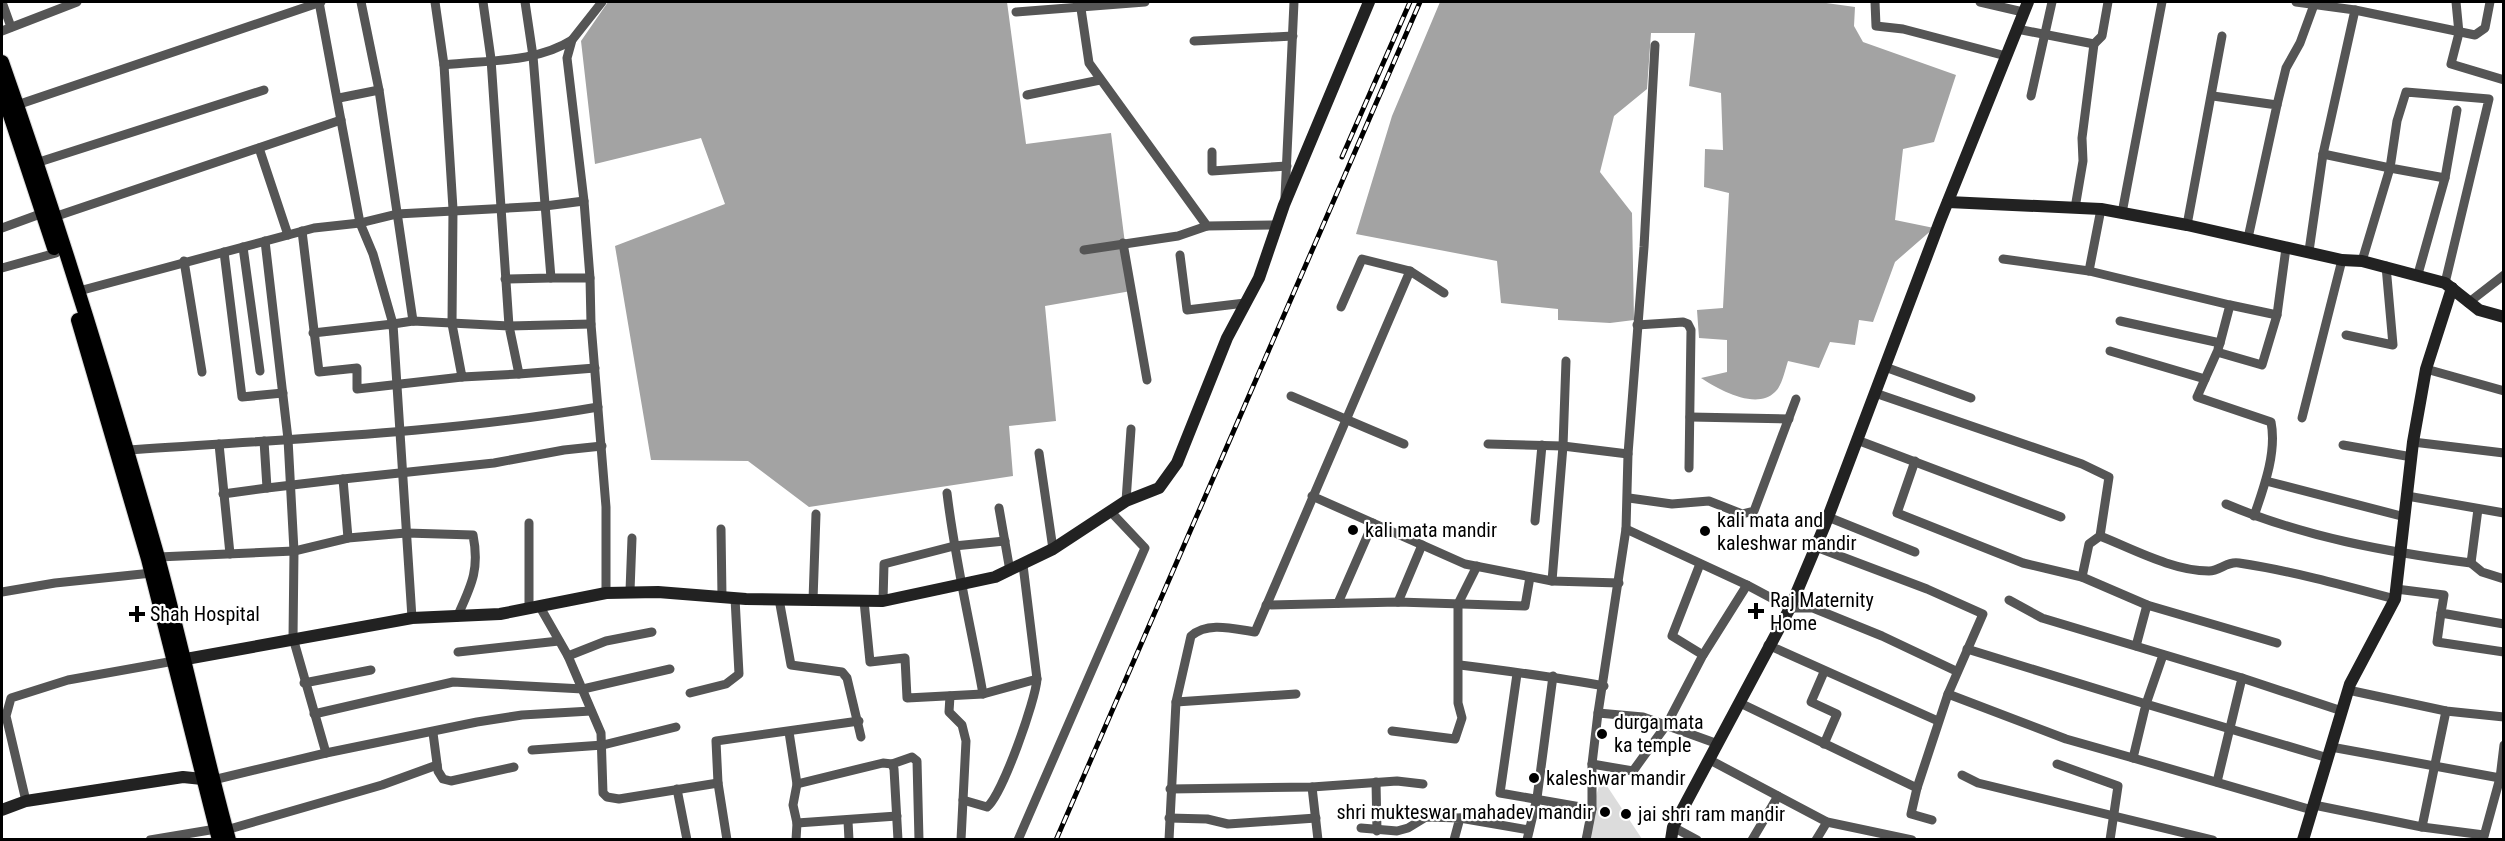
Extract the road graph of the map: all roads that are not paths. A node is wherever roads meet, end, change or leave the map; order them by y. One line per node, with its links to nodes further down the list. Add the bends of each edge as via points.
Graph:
1 (2, 2): 25 (street)
2 (77, 2): 25 (street)
3 (320, 2): 49 (street); 50 (street)
4 (360, 2): 44 (street)
5 (435, 2): 40 (street)
6 (483, 2): 38 (street)
7 (525, 2): 36 (street)
8 (602, 2): 32 (street)
9 (1145, 2): 21 (street)
10 (1294, 2): 30 (street)
11 (1369, 2): 63 (street)
12 (1875, 2): 37 (street, via 1876,26 1903,29)
13 (1980, 2): 22 (street)
14 (2052, 2): 28 (street)
15 (2108, 2): 34 (street, via 2102,36)
16 (2162, 2): 69 (street)
17 (2296, 2): 20 (street)
18 (2456, 2): 29 (street)
19 (2490, 2): 29 (street, via 2485,28 2475,35)
20 (2314, 4): 23 (street); 51 (street, via 2286,68)
21 (1080, 5): 24 (street); 41 (street, via 1089,63)
22 (2025, 7): 26 (street)
23 (2355, 10): 29 (street); 56 (street)
24 (1016, 12)
25 (11, 27): 27 (street)
26 (2017, 29): 28 (street); 37 (street)
27 (2, 31)
28 (2045, 33): 34 (street); 47 (street)
29 (2459, 33): 42 (street, via 2451,64)
30 (1293, 36): 33 (street); 57 (street)
31 (2222, 36): 48 (street)
32 (572, 40): 36 (street, via 557,50); 61 (street, via 567,58)
33 (1194, 41)
34 (2094, 44): 66 (street)
35 (1655, 45): 117 (street)
36 (532, 56): 38 (street); 64 (street)
37 (2006, 56): 62 (street)
38 (491, 59): 40 (street); 65 (street)
39 (2, 62): 50 (main road)
40 (444, 65): 67 (street)
41 (1100, 80): 46 (street); 75 (street)
42 (2504, 80)
43 (264, 90): 59 (street)
44 (379, 90): 49 (street); 70 (street)
45 (2, 91): 59 (main road)
46 (1027, 95)
47 (2031, 96)
48 (2213, 96): 51 (street); 74 (street)
49 (339, 98): 53 (street)
50 (17, 105): 59 (main road)
51 (2277, 105): 79 (street)
52 (2457, 110): 60 (street)
53 (341, 120): 54 (street); 72 (street)
54 (259, 148): 71 (street); 78 (street)
55 (1212, 152): 57 (street, via 1212,171)
56 (2324, 154): 58 (street); 85 (street)
57 (1287, 166): 63 (street)
58 (2390, 168): 60 (street); 92 (street); 102 (street, via 2406,92 2488,99)
59 (36, 172): 71 (main road)
60 (2445, 178): 97 (street)
61 (584, 201): 64 (street); 100 (street)
62 (1948, 202): 66 (street); 123 (street)
63 (1284, 205): 73 (street)
64 (545, 206): 65 (street); 99 (street)
65 (501, 208): 67 (street); 101 (street)
66 (2075, 208): 68 (street)
67 (453, 209): 70 (street); 114 (street)
68 (2101, 209): 69 (street); 96 (street)
69 (2122, 213): 74 (street)
70 (397, 214): 72 (street); 111 (street)
71 (48, 215): 76 (street); 87 (main road); 103 (main road)
72 (360, 223): 77 (street); 113 (street)
73 (1277, 225): 75 (street); 105 (street, via 1259,278)
74 (2187, 225): 79 (street)
75 (1207, 226): 81 (street, via 1178,236)
76 (2, 228)
77 (302, 231): 78 (street); 118 (street)
78 (288, 235): 80 (street)
79 (2248, 238): 83 (street)
80 (265, 241): 82 (street); 134 (street)
81 (1123, 243): 84 (street); 130 (street)
82 (243, 247): 86 (street); 126 (street)
83 (2286, 248): 85 (street); 109 (street)
84 (1083, 250)
85 (2309, 251): 90 (street)
86 (224, 252): 91 (street); 134 (street, via 242,397)
87 (56, 253): 94 (street); 209 (main road)
88 (1180, 255): 105 (street, via 1187,310)
89 (2003, 259): 96 (street)
90 (2342, 260): 92 (street); 141 (street)
91 (184, 261): 103 (street); 127 (street)
92 (2362, 261): 93 (street)
93 (2386, 266): 97 (street); 119 (street, via 2393,345)
94 (2, 268)
95 (1410, 271): 104 (street); 108 (street, via 1362,259); 142 (street)
96 (2089, 271): 107 (street)
97 (2418, 274): 102 (street)
98 (2504, 275): 106 (street)
99 (550, 278): 100 (street); 101 (street)
100 (590, 278): 115 (street)
101 (505, 279): 116 (street)
102 (2449, 285): 106 (street); 125 (street)
103 (79, 291): 157 (main road)
104 (1444, 293)
105 (1245, 303): 174 (street, via 1202,394 1177,463 1159,488)
106 (2468, 303): 110 (street)
107 (2230, 306): 109 (street); 120 (street)
108 (1341, 308)
109 (2277, 315): 120 (street, via 2262,365)
110 (2504, 317)
111 (413, 321): 113 (street); 114 (street)
112 (2120, 321): 120 (street)
113 (393, 324): 118 (street); 132 (street)
114 (452, 324): 116 (street); 129 (street)
115 (591, 324): 116 (street); 124 (street)
116 (508, 326): 128 (street)
117 (1637, 326): 140 (street, via 1672,321 1688,324); 160 (street)
118 (313, 333): 132 (street, via 319,372 357,368 357,389)
119 (2346, 334)
120 (2218, 347): 131 (street)
121 (2110, 351): 131 (street)
122 (1566, 362): 156 (street)
123 (1885, 367): 135 (street); 137 (street)
124 (595, 368): 128 (street); 139 (street)
125 (2426, 369): 133 (street); 149 (street)
126 (261, 371)
127 (202, 372)
128 (519, 374): 129 (street)
129 (462, 377): 132 (street)
130 (1147, 380)
131 (2205, 380): 166 (street, via 2197,397 2271,422)
132 (395, 384): 145 (street)
133 (2504, 391)
134 (283, 393): 146 (street)
135 (1875, 393): 147 (street); 191 (street, via 2082,464 2109,477)
136 (1291, 396): 142 (street)
137 (1971, 398)
138 (1796, 399): 143 (street)
139 (598, 407): 145 (street); 155 (street)
140 (1690, 417): 143 (street); 163 (street)
141 (2301, 418)
142 (1345, 419): 151 (street); 171 (street)
143 (1789, 419): 173 (street, via 1758,502 1748,514 1710,501 1672,504)
144 (1131, 429): 174 (street)
145 (399, 430): 146 (street); 164 (street)
146 (288, 439): 148 (street); 167 (street)
147 (1857, 440): 162 (street); 182 (street)
148 (264, 441): 150 (street); 168 (street)
149 (2413, 442): 159 (street); 161 (street)
150 (219, 444): 157 (street); 170 (street)
151 (1404, 444)
152 (1488, 444): 153 (street)
153 (1542, 445): 156 (street); 185 (street)
154 (2343, 445): 161 (street)
155 (602, 446): 164 (street, via 495,463); 219 (street)
156 (1563, 446): 160 (street); 213 (street)
157 (127, 450): 203 (main road)
158 (1039, 453): 198 (street)
159 (2504, 453)
160 (1628, 454): 173 (street)
161 (2412, 457): 172 (street)
162 (1915, 461): 183 (street); 211 (street, via 1897,513 2023,563)
163 (1689, 468)
164 (401, 472): 165 (street); 190 (street)
165 (343, 479): 167 (street); 192 (street)
166 (2266, 481): 181 (street); 184 (street)
167 (291, 486): 168 (street); 199 (street)
168 (267, 488): 170 (street)
169 (947, 493): 196 (street)
170 (223, 494): 201 (street)
171 (1312, 496): 187 (street); 231 (street)
172 (2407, 496): 177 (street); 184 (street)
173 (1629, 498): 189 (street)
174 (1126, 501): 178 (street)
175 (2226, 504): 181 (street)
176 (999, 508): 194 (street)
177 (2478, 509): 179 (street); 204 (street)
178 (1110, 511): 198 (street); 345 (street, via 1145,548)
179 (2504, 513)
180 (816, 514): 223 (street)
181 (2254, 516): 202 (street)
182 (1828, 517): 197 (street); 200 (street)
183 (2061, 517)
184 (2404, 517): 202 (street)
185 (1535, 522)
186 (529, 523): 232 (street)
187 (1372, 523): 195 (street); 228 (street)
188 (721, 529): 221 (street)
189 (1626, 529): 205 (street); 214 (street)
190 (406, 533): 192 (street); 235 (street, via 473,535 477,554 474,580); 236 (street)
191 (2100, 536): 211 (street, via 2089,544); 220 (street, via 2194,569 2210,571 2235,562)
192 (348, 538): 199 (street)
193 (632, 538): 217 (street)
194 (1005, 541): 196 (street); 208 (street)
195 (1422, 545): 207 (street); 227 (street)
196 (954, 546): 215 (street); 226 (street, via 884,564)
197 (1816, 547): 233 (street); 244 (street, via 1983,614)
198 (1053, 549): 206 (street)
199 (294, 551): 201 (street); 239 (street)
200 (1915, 552)
201 (230, 554): 203 (street)
202 (2400, 554): 204 (street); 220 (street)
203 (158, 557): 250 (main road)
204 (2471, 563): 212 (street, via 2482,572)
205 (1700, 564): 216 (street); 247 (street, via 1672,636)
206 (1023, 565): 208 (street); 259 (street)
207 (1477, 566): 210 (street); 229 (street)
208 (1010, 571): 215 (street)
209 (152, 573): 218 (street); 250 (main road)
210 (1530, 577): 213 (street); 229 (street, via 1525,606)
211 (2082, 578): 230 (street)
212 (2504, 579)
213 (1552, 581): 214 (street)
214 (1619, 583): 261 (street)
215 (963, 585): 226 (street); 266 (street)
216 (1747, 585): 233 (street); 247 (street)
217 (630, 591): 219 (street); 221 (street)
218 (2, 592)
219 (606, 593): 232 (street)
220 (2395, 594): 234 (street, via 2444,595); 263 (street)
221 (729, 598): 222 (street); 264 (street, via 739,675 726,684)
222 (779, 599): 223 (street); 279 (street, via 791,664 842,672)
223 (813, 600): 225 (street)
224 (2009, 600): 243 (street, via 2042,618)
225 (864, 601): 226 (street); 268 (street, via 870,662 905,658 907,698)
226 (883, 601)
227 (1398, 602): 228 (street); 229 (street)
228 (1338, 603): 231 (street)
229 (1458, 604): 251 (street)
230 (2147, 604): 241 (street); 243 (street)
231 (1266, 605): 269 (street, via 1255,632 1213,627 1191,636)
232 (535, 607): 235 (street, via 500,615); 240 (street)
233 (1790, 608): 242 (street); 254 (street, via 1813,608)
234 (2442, 613): 237 (street); 246 (street, via 2437,642)
235 (457, 617): 236 (street)
236 (412, 618): 239 (street)
237 (2504, 624)
238 (652, 632): 249 (street, via 606,641)
239 (293, 638): 250 (street); 260 (street)
240 (559, 641): 245 (street); 249 (street)
241 (2277, 643)
242 (1768, 645): 255 (street); 270 (street)
243 (2136, 646): 248 (street)
244 (1967, 649): 254 (street); 271 (street)
245 (458, 652)
246 (2504, 652)
247 (1703, 655): 280 (street)
248 (2163, 655): 258 (street); 271 (street)
249 (568, 656): 262 (street)
250 (178, 660): 304 (main road); 317 (street, via 68,680 11,698 6,716)
251 (1460, 665): 256 (street); 283 (street, via 1458,703 1462,718 1455,739)
252 (670, 669): 262 (street)
253 (371, 670): 260 (street)
254 (1956, 671): 265 (street)
255 (1824, 672): 278 (street); 288 (street, via 1811,702 1837,714)
256 (1517, 674): 257 (street); 315 (street, via 1500,793)
257 (1553, 676): 261 (street); 315 (street)
258 (2242, 678): 273 (street); 282 (street)
259 (1037, 679): 266 (street); 316 (street, via 1017,746 996,797 987,807)
260 (304, 683): 276 (street)
261 (1604, 686): 275 (street)
262 (583, 689): 272 (street); 276 (street, via 453,682)
263 (2348, 690): 273 (street); 274 (street)
264 (690, 693)
265 (1948, 693): 278 (street); 294 (street, via 2066,739)
266 (983, 694): 268 (street)
267 (1296, 694): 269 (street)
268 (950, 696): 316 (street, via 949,712 965,731)
269 (1176, 702): 313 (street)
270 (1740, 703): 287 (street); 288 (street)
271 (2146, 705): 282 (street); 294 (street)
272 (591, 711): 285 (street, via 522,715); 289 (street)
273 (2342, 711): 292 (street)
274 (2446, 711): 277 (street); 300 (street)
275 (1598, 713): 280 (street, via 1643,717); 297 (street)
276 (314, 714): 293 (street)
277 (2504, 717)
278 (1938, 721): 311 (street)
279 (859, 722): 284 (street); 286 (street)
280 (1667, 724): 287 (street); 297 (street, via 1633,771)
281 (676, 727): 289 (street)
282 (2230, 730): 292 (street); 305 (street)
283 (1392, 731)
284 (789, 732): 306 (street, via 716,741); 308 (street)
285 (434, 733): 293 (street); 299 (street)
286 (861, 737)
287 (1718, 744): 295 (street)
288 (1824, 744): 311 (street)
289 (603, 745): 291 (street); 312 (street, via 603,793 607,797 619,799)
290 (2504, 745): 303 (street)
291 (532, 750)
292 (2330, 752): 300 (street); 318 (street)
293 (326, 753): 304 (street)
294 (2133, 758): 305 (street)
295 (1710, 760): 314 (street); 333 (street)
296 (892, 764): 308 (street); 322 (street); 343 (street, via 912,757 917,762)
297 (1592, 764): 319 (street)
298 (2057, 764): 321 (street, via 2118,786)
299 (437, 765): 301 (street, via 443,778 451,781); 334 (street)
300 (2435, 766): 303 (street); 330 (street)
301 (514, 767)
302 (1962, 775): 321 (street, via 1978,783)
303 (2500, 778): 336 (street)
304 (208, 780): 317 (street, via 183,777); 334 (main road)
305 (2217, 782): 318 (street)
306 (718, 783): 312 (street); 339 (street)
307 (1376, 783): 309 (street); 310 (street); 332 (street)
308 (797, 784): 329 (street, via 793,805)
309 (1423, 784)
310 (1312, 787): 313 (street); 324 (street)
311 (1917, 788): 326 (street, via 1911,814)
312 (677, 789): 338 (street)
313 (1170, 789): 323 (street)
314 (1778, 796): 328 (street); 351 (street)
315 (1537, 798): 319 (street); 335 (street)
316 (963, 800): 344 (street)
317 (26, 801): 320 (street)
318 (2313, 807): 330 (street); 356 (street)
319 (1592, 809): 349 (street)
320 (2, 810)
321 (2114, 815): 354 (street); 355 (street)
322 (897, 816): 327 (street); 342 (street)
323 (1169, 818): 324 (street, via 1228,824); 346 (street)
324 (1316, 818): 347 (street)
325 (1460, 818): 332 (street, via 1426,817 1408,828); 335 (street); 348 (street)
326 (1932, 820)
327 (848, 821): 329 (street); 341 (street)
328 (1827, 822): 352 (street); 353 (street)
329 (797, 823): 340 (street)
330 (2422, 827): 336 (street)
331 (1361, 828): 332 (street)
332 (1377, 831)
333 (1672, 833): 350 (street)
334 (222, 835): 337 (street)
335 (1528, 835)
336 (2484, 837)
337 (150, 840)
338 (687, 840)
339 (727, 840)
340 (796, 840)
341 (849, 840)
342 (898, 840)
343 (919, 840)
344 (961, 840)
345 (1018, 840)
346 (1169, 840)
347 (1318, 840)
348 (1454, 840)
349 (1586, 840)
350 (1697, 840)
351 (1752, 840)
352 (1816, 840)
353 (1911, 840)
354 (2110, 840)
355 (2213, 840)
356 (2303, 840)

